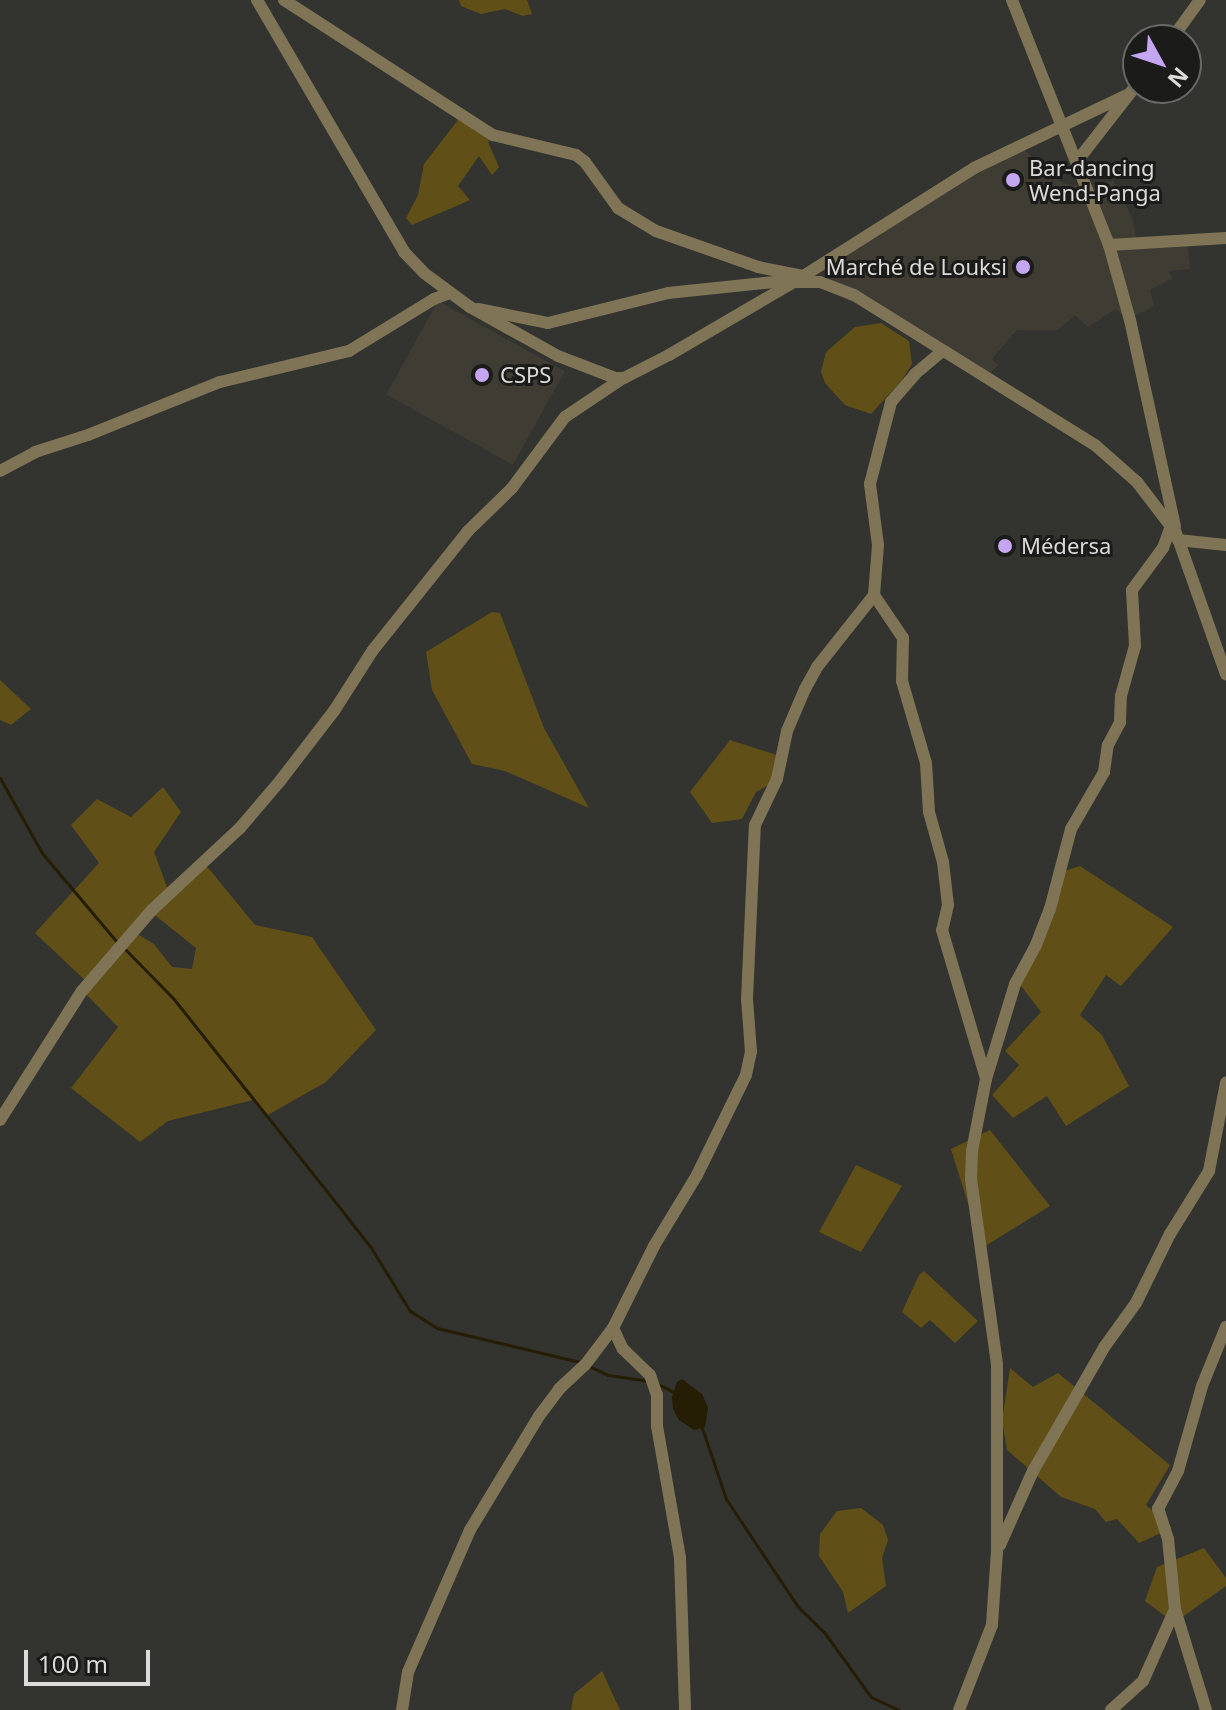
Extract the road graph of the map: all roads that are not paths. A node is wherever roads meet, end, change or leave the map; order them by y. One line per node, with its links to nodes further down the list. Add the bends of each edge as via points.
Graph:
1 (257, 0): 13 (street, via 389,229 414,263)
2 (284, 0): 12 (street, via 493,135 576,155 618,208 656,231)
3 (1012, 0): 8 (street)
4 (1200, 0): 5 (street)
5 (1183, 24)
6 (1122, 97): 8 (street)
7 (1122, 103): 9 (street)
8 (1065, 125): 9 (street); 12 (street, via 974,168)
9 (1078, 160): 11 (street)
10 (1226, 238): 11 (street)
11 (1109, 245): 18 (street)
12 (799, 279): 14 (street, via 668,293 548,323); 15 (street, via 836,287); 16 (street)
13 (450, 293): 14 (street); 17 (street, via 349,351 220,382 35,452)
14 (470, 307): 16 (street, via 558,356 605,377)
15 (942, 351): 18 (street, via 1095,445 1137,482); 20 (street, via 891,402 870,484 878,545)
16 (624, 378): 24 (street, via 565,417 512,488 468,531 373,650 280,781 240,828 152,910 82,991)
17 (0, 471)
18 (1175, 533): 19 (street); 21 (street); 22 (street, via 1132,590 1135,646 1120,722 1108,745 1104,772 1071,829 1050,909 1015,984)
19 (1226, 545)
20 (874, 595): 22 (street, via 903,638 902,681 926,763 929,812 943,862 948,905 942,930); 26 (street, via 805,689 787,731 777,779 755,825 747,999 751,1052 746,1075)
21 (1226, 674)
22 (986, 1079): 27 (street, via 971,1179 997,1364)
23 (1226, 1083): 27 (street, via 1209,1171 1033,1471)
24 (0, 1120)
25 (1226, 1327): 28 (street, via 1215,1347 1178,1471 1158,1509 1168,1539)
26 (613, 1328): 29 (street, via 539,1416 470,1530 408,1672); 30 (street, via 623,1349 650,1375 657,1395 657,1426 680,1558)
27 (997, 1551): 31 (street, via 992,1625)
28 (1175, 1609): 32 (street, via 1143,1681); 33 (street)
29 (402, 1710)
30 (685, 1710)
31 (959, 1710)
32 (1111, 1710)
33 (1206, 1710)

